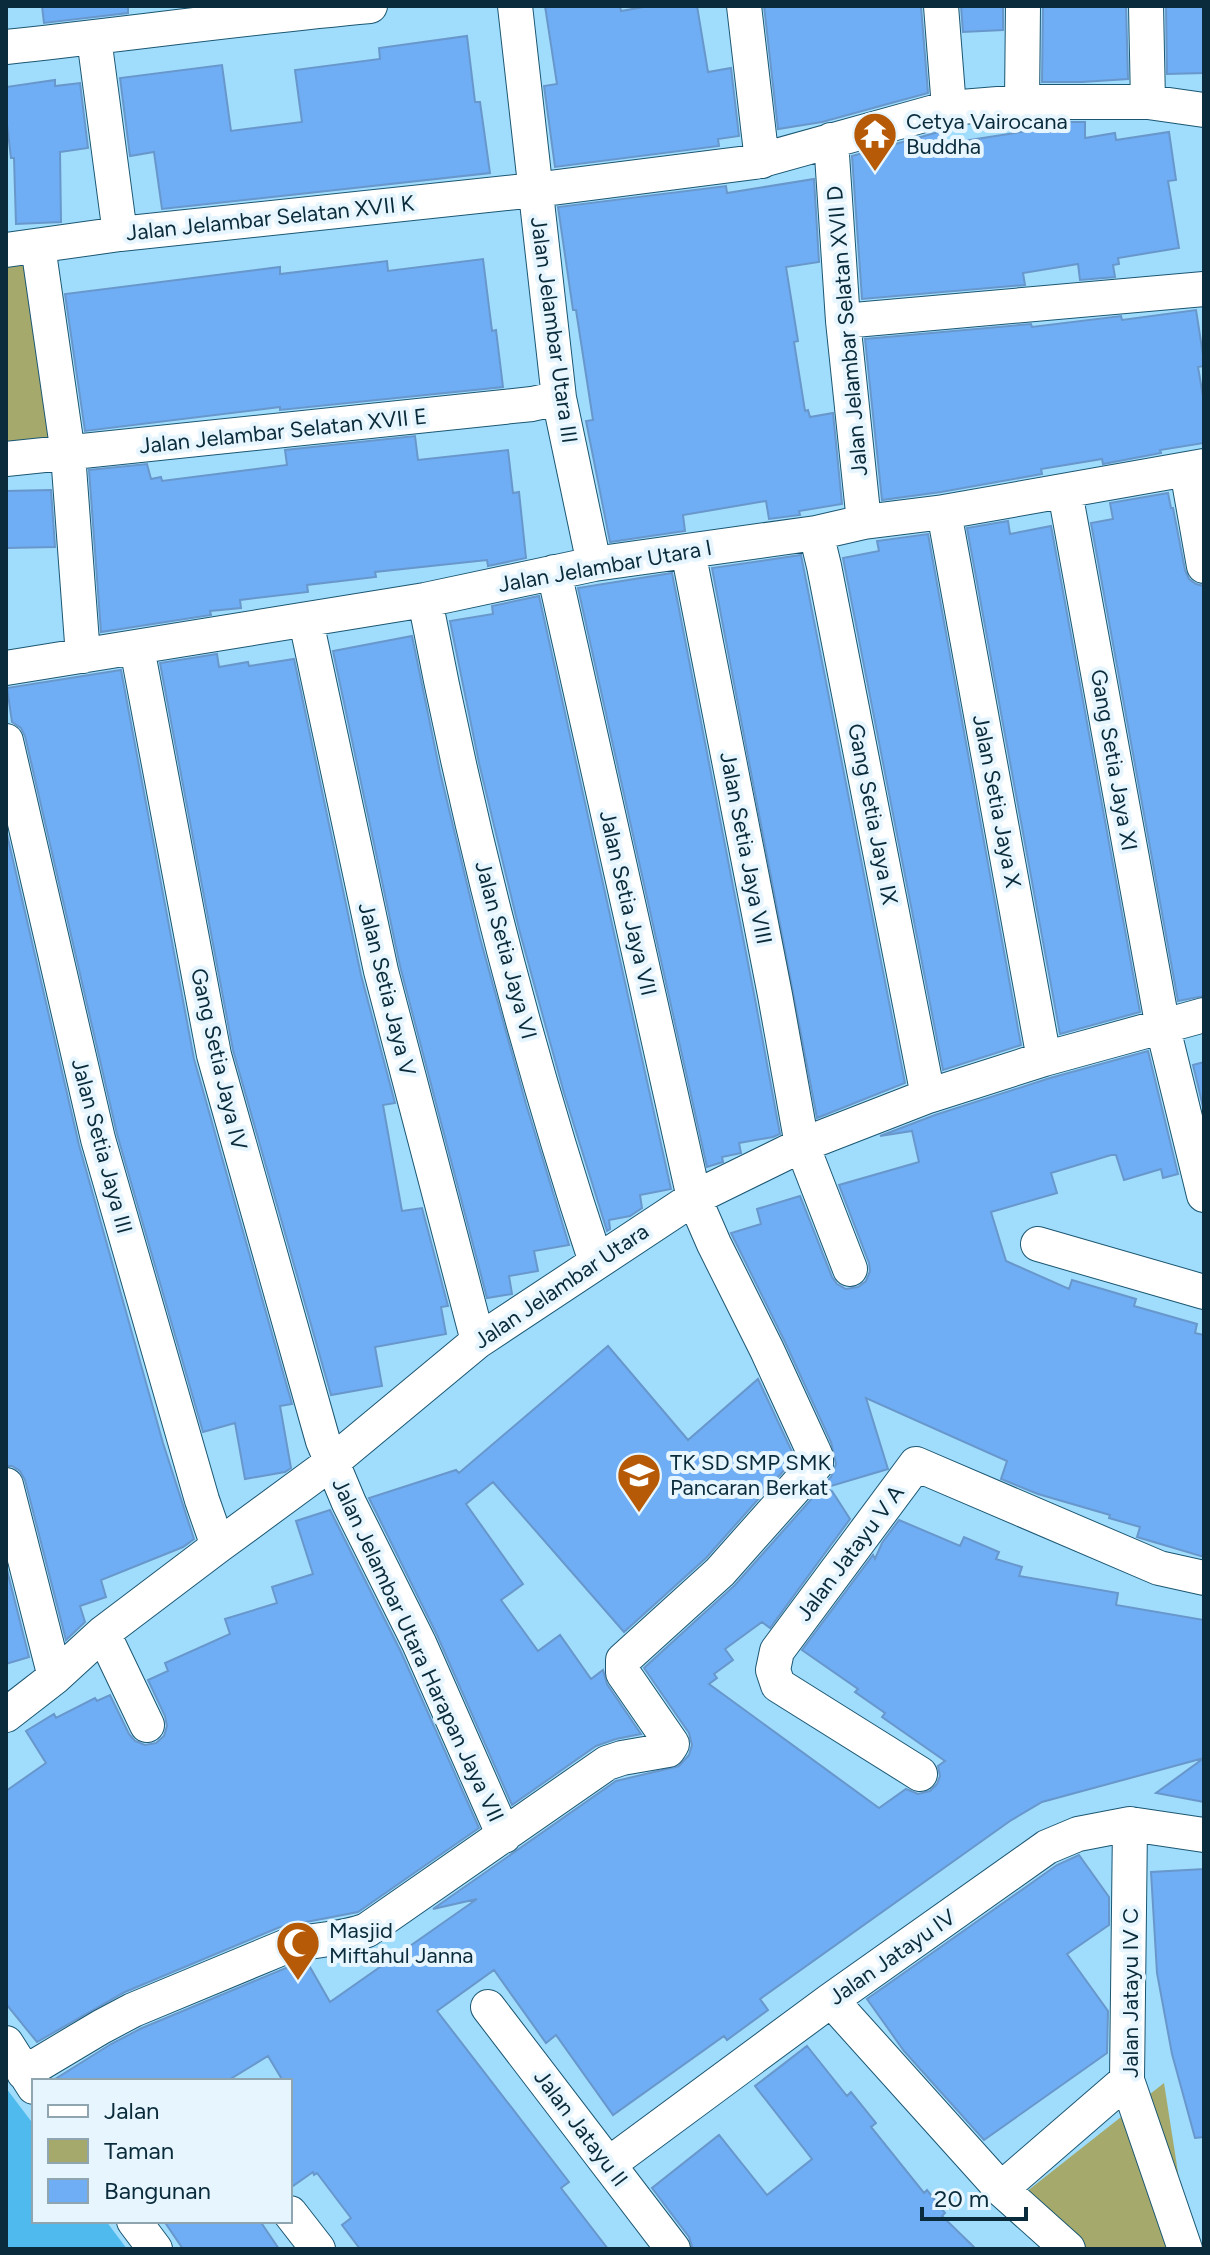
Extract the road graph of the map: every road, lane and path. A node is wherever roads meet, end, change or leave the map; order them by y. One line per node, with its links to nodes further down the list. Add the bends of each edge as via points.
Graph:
1 (370, 6): 7 (street)
2 (515, 6): 16 (street, Jalan Jelambar Utara III)
3 (744, 6): 15 (street)
4 (941, 6): 12 (street)
5 (1023, 6): 10 (street)
6 (1146, 6): 11 (street)
7 (269, 11): 8 (street)
8 (94, 38): 9 (street); 17 (street)
9 (6, 47)
10 (1022, 102): 11 (street, Jalan Jelambar Selatan XVII K); 12 (street, Jalan Jelambar Selatan XVII K)
11 (1148, 102): 13 (street, Jalan Jelambar Selatan XVII K)
12 (949, 108): 14 (street, Jalan Jelambar Selatan XVII K)
13 (1204, 110)
14 (831, 140): 15 (street, Jalan Jelambar Selatan XVII K); 20 (street, Jalan Jelambar Selatan XVII D)
15 (762, 161): 16 (street, Jalan Jelambar Selatan XVII K)
16 (535, 190): 17 (street, Jalan Jelambar Selatan XVII K); 21 (street, Jalan Jelambar Utara III)
17 (120, 234): 18 (street, Jalan Jelambar Selatan XVII K)
18 (22, 248): 22 (street)
19 (1204, 289): 20 (street)
20 (843, 321): 26 (street, Jalan Jelambar Selatan XVII D)
21 (559, 398): 22 (street, Jalan Jelambar Selatan XVII E); 30 (street, Jalan Jelambar Utara III)
22 (68, 454): 23 (street, Jalan Jelambar Selatan XVII E); 36 (street)
23 (6, 459)
24 (1195, 468): 25 (street, Jalan Jelambar Utara I); 31 (street, via 1193,505)
25 (1065, 492): 27 (street, Jalan Jelambar Utara I); 40 (street, Gang Setia Jaya XI)
26 (864, 522): 27 (street, Jalan Jelambar Utara I); 28 (street, Jalan Jelambar Utara I)
27 (946, 528): 41 (street, Jalan Setia Jaya X)
28 (816, 533): 29 (street, Jalan Jelambar Utara I); 42 (street, Gang Setia Jaya IX)
29 (688, 551): 30 (street, Jalan Jelambar Utara I); 43 (street, Jalan Setia Jaya VIII)
30 (594, 564): 32 (street, Jalan Jelambar Utara I)
31 (1204, 566)
32 (554, 572): 33 (street, Jalan Jelambar Utara I); 45 (street, Jalan Setia Jaya VII)
33 (425, 600): 34 (street, Jalan Jelambar Utara I); 47 (street, Jalan Setia Jaya VI, via 493,911)
34 (308, 628): 35 (street, Jalan Jelambar Utara I); 50 (street, Jalan Setia Jaya V, via 381,971)
35 (137, 648): 36 (street, Jalan Jelambar Utara I); 51 (street, Gang Setia Jaya IV, via 214,1055)
36 (83, 656): 37 (street, Jalan Jelambar Utara I)
37 (6, 668)
38 (6, 741): 53 (street, Jalan Setia Jaya III, via 98,1139)
39 (1204, 1015): 40 (street, Jalan Jelambar Utara)
40 (1163, 1028): 41 (street, Jalan Jelambar Utara); 44 (street, Gang Setia Jaya XI)
41 (1044, 1059): 42 (street, Jalan Jelambar Utara)
42 (928, 1096): 43 (street, Jalan Jelambar Utara)
43 (802, 1145): 45 (street, Jalan Jelambar Utara); 48 (street, Jalan Setia Jaya VIII)
44 (1204, 1195)
45 (694, 1198): 47 (street, Jalan Jelambar Utara); 62 (street, Jalan Setia Jaya VII, via 816,1464 720,1572 623,1660 623,1673 671,1747 607,1763)
46 (1038, 1244): 49 (street)
47 (596, 1262): 50 (street, Jalan Jelambar Utara)
48 (850, 1269)
49 (1204, 1292)
50 (478, 1341): 51 (street, Jalan Jelambar Utara)
51 (331, 1463): 53 (street, Jalan Jelambar Utara); 62 (street, Jalan Jelambar Utara Harapan Jaya VII, via 419,1643)
52 (6, 1485): 56 (street)
53 (218, 1546): 55 (street, Jalan Jelambar Utara)
54 (1204, 1578): 59 (street, Jalan Jatayu V A, via 1159,1568 916,1464 777,1651 773,1670 778,1685)
55 (103, 1633): 56 (street, Jalan Jelambar Utara); 58 (street)
56 (55, 1677): 57 (street, Jalan Jelambar Utara)
57 (6, 1715)
58 (147, 1725)
59 (920, 1774)
60 (1130, 1824): 61 (street, Jalan Jatayu IV); 63 (street, Jalan Jatayu IV, via 1078,1834 1047,1847); 67 (street, Jalan Jatayu IV C)
61 (1204, 1835)
62 (504, 1836): 66 (street, via 367,1930 287,1946 161,1999 101,2027)
63 (831, 2000): 68 (street, Jalan Jatayu IV); 69 (street)
64 (488, 2007): 68 (street, Jalan Jatayu II)
65 (6, 2043): 66 (street)
66 (29, 2080)
67 (1127, 2080): 69 (street); 76 (street, Jalan Jatayu IV C)
68 (609, 2164): 74 (street, Jalan Jatayu II)
69 (1001, 2189): 75 (street)
70 (292, 2216): 73 (street)
71 (136, 2223): 72 (street)
72 (155, 2249)
73 (318, 2249)
74 (673, 2249)
75 (1068, 2249)
76 (1185, 2249)

